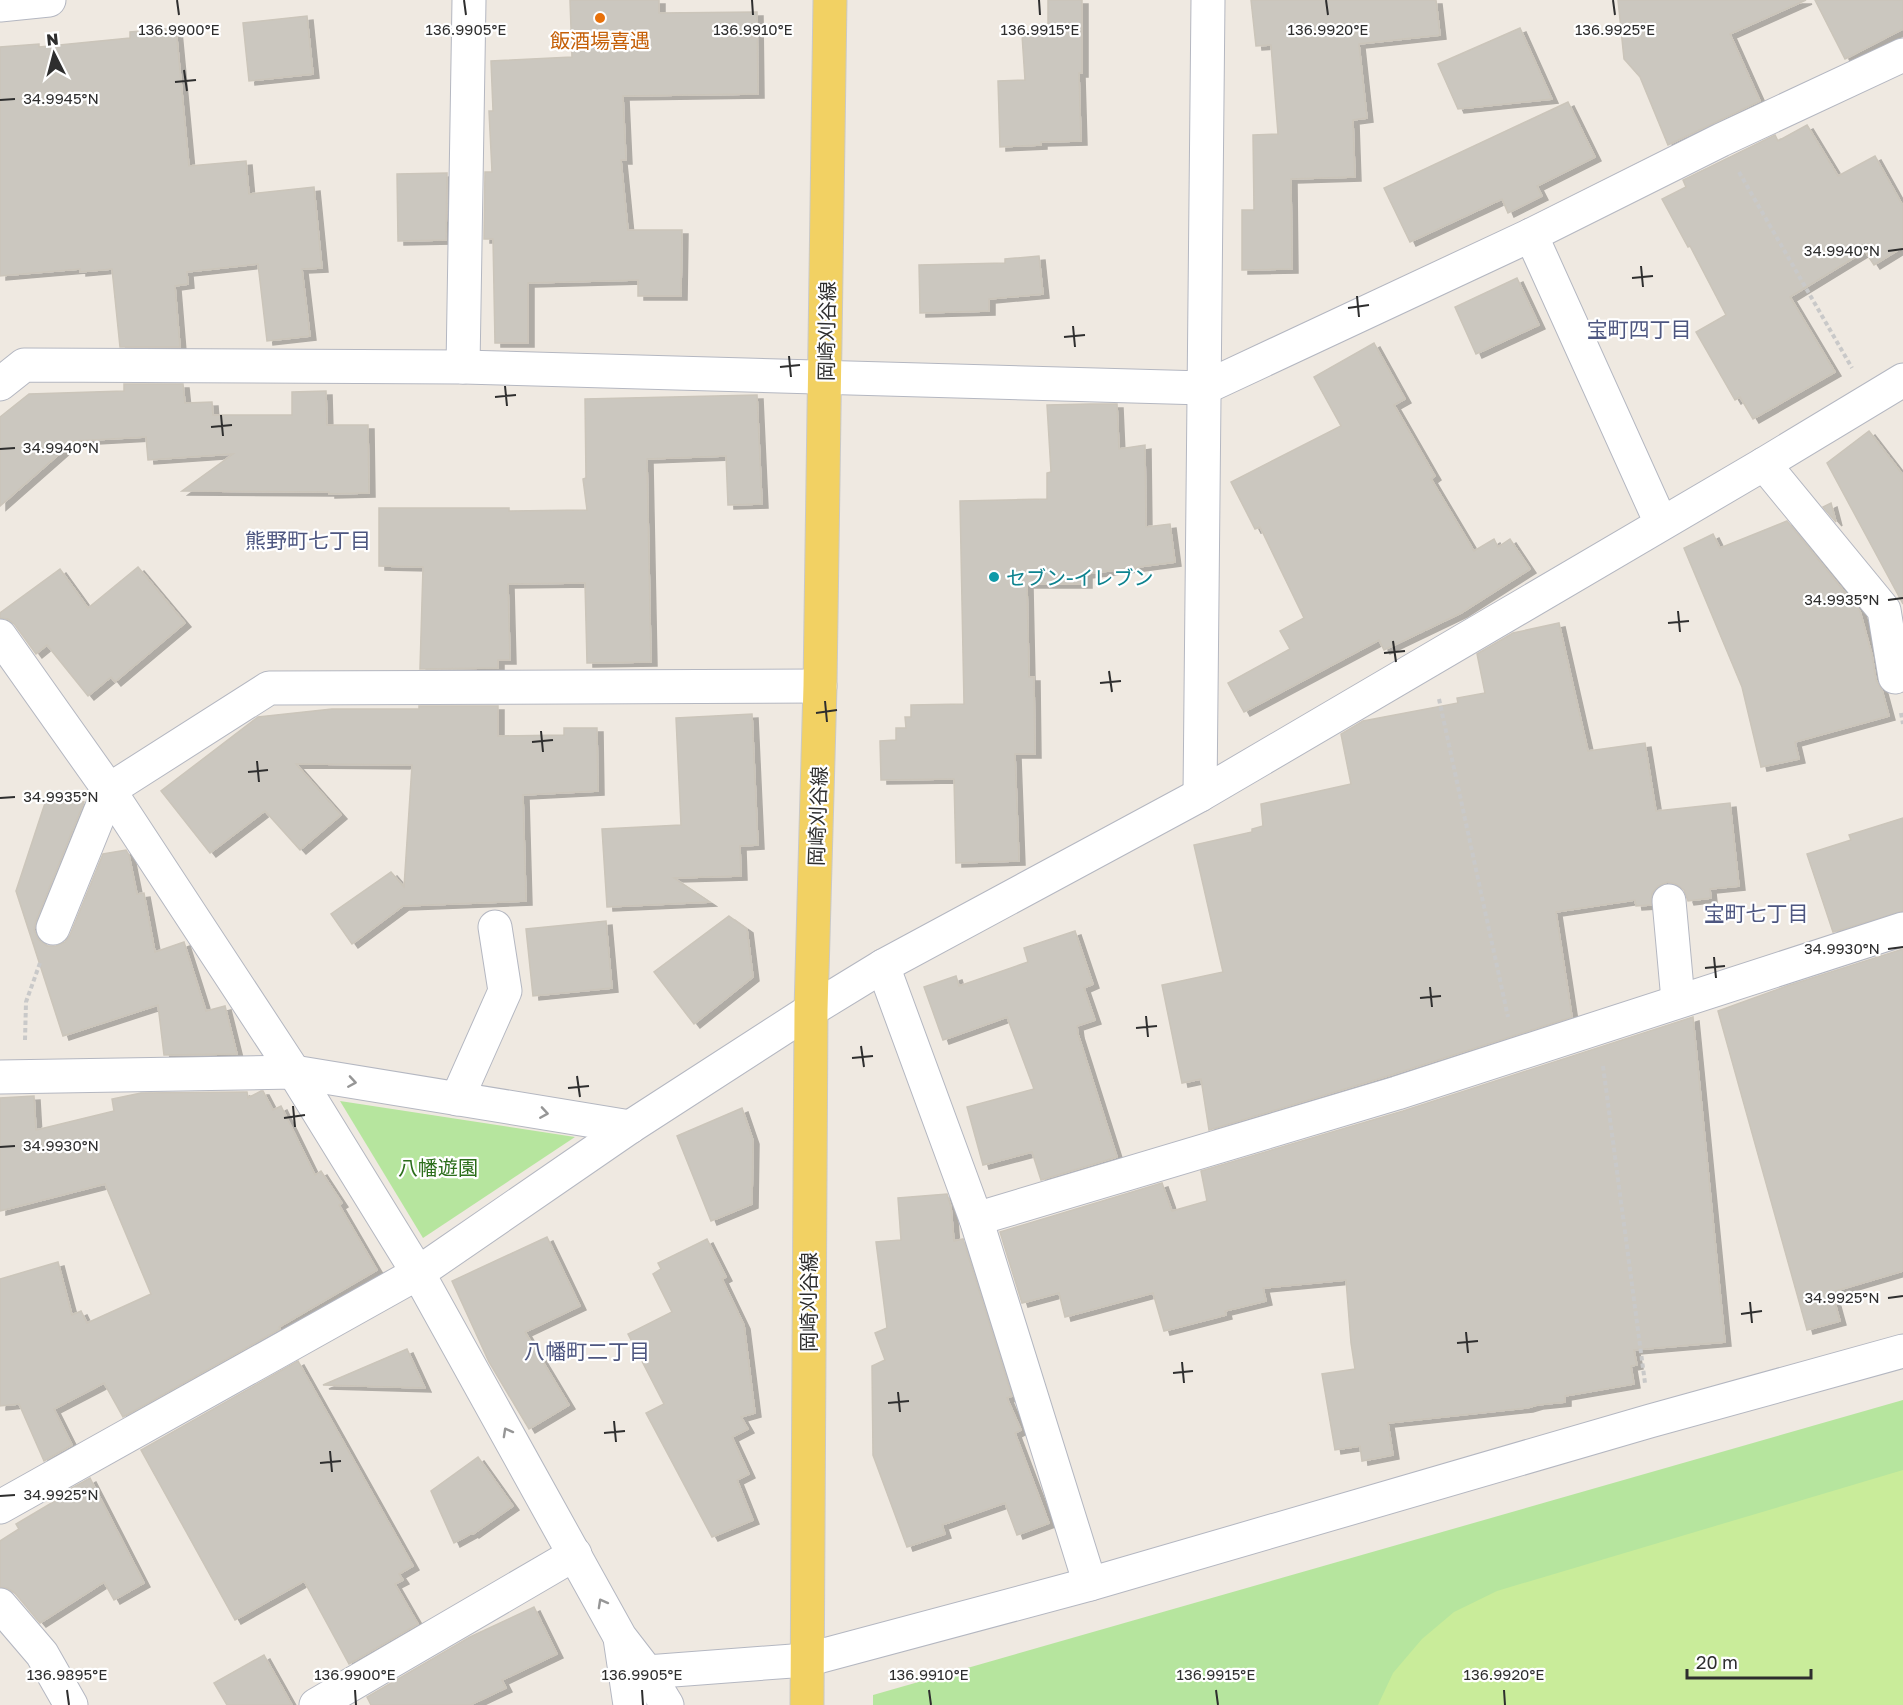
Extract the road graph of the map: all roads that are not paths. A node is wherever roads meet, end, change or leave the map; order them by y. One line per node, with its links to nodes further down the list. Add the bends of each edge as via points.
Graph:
1 (49, 0): 5 (street)
2 (470, 0): 8 (street)
3 (830, 0): 9 (main road, 岡崎刈谷線)
4 (1208, 0): 12 (street)
5 (0, 5)
6 (1903, 55): 7 (street)
7 (1531, 235): 12 (street); 14 (street)
8 (463, 367): 9 (street); 11 (street, via 24,365)
9 (826, 376): 12 (street); 17 (main road, 岡崎刈谷線)
10 (1903, 380): 13 (street)
11 (0, 384)
12 (1204, 388): 19 (street)
13 (1764, 464): 14 (street); 16 (street, via 1884,610)
14 (1661, 523): 19 (street)
15 (0, 636): 18 (street)
16 (1895, 677)
17 (820, 686): 18 (street, via 269,688); 26 (main road, 岡崎刈谷線)
18 (109, 790): 22 (street); 27 (street)
19 (1200, 795): 24 (street)
20 (1670, 901): 25 (street)
21 (495, 927): 29 (street, via 505,991)
22 (53, 928)
23 (1903, 929): 25 (street)
24 (883, 966): 26 (street); 31 (street)
25 (1678, 1000): 31 (street, via 1397,1093)
26 (811, 1011): 30 (street); 39 (main road, 岡崎刈谷線)
27 (294, 1072): 28 (street); 29 (street, one-way to 29); 32 (street)
28 (12, 1076)
29 (457, 1099): 30 (street, one-way to 30)
30 (630, 1127): 32 (street)
31 (976, 1219): 36 (street)
32 (418, 1273): 34 (street); 35 (street, one-way to 32)
33 (1903, 1352): 36 (street, via 1650,1421)
34 (0, 1507)
35 (575, 1554): 38 (street, one-way to 35); 42 (street)
36 (1090, 1584): 39 (street)
37 (0, 1605): 41 (street, via 42,1654)
38 (620, 1636): 40 (street); 43 (street)
39 (806, 1660): 40 (street); 45 (main road, 岡崎刈谷線)
40 (647, 1672): 44 (street)
41 (71, 1705)
42 (316, 1705)
43 (630, 1705)
44 (667, 1705)
45 (807, 1705)

